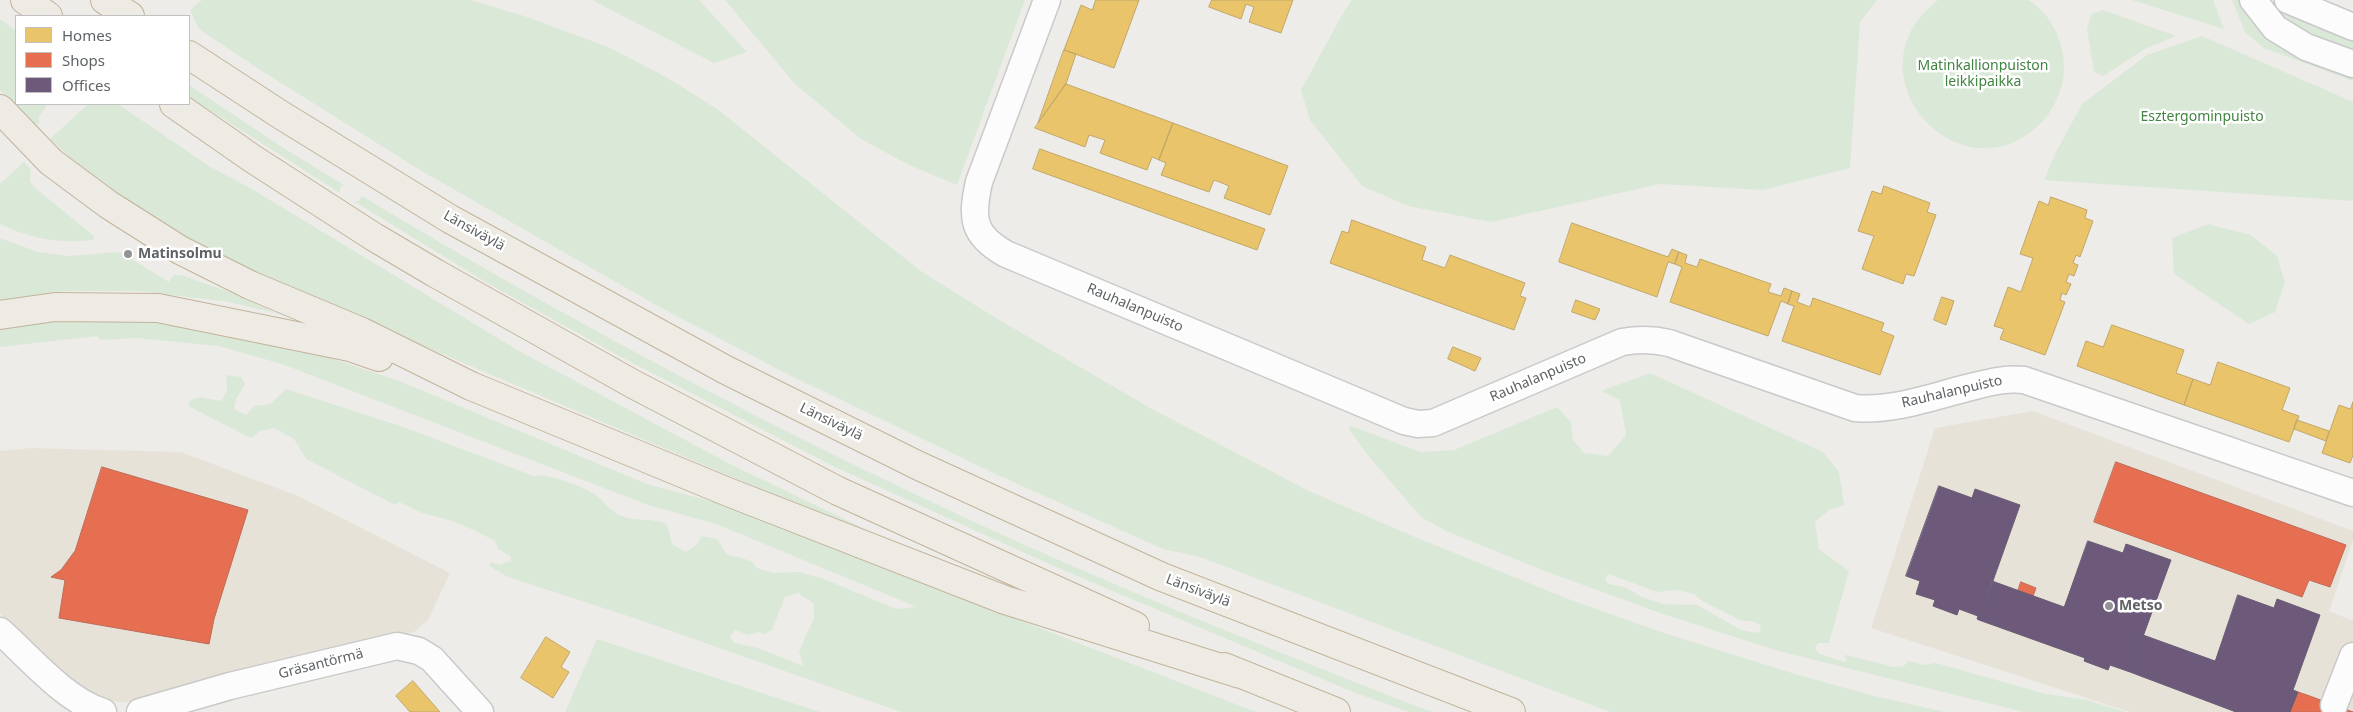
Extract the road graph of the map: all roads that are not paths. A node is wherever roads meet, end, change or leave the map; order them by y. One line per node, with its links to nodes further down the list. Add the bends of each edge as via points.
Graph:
1 (25, 0): 6 (highway)
2 (105, 0): 7 (highway)
3 (1047, 0): 15 (street, Rauhalanpuisto, via 979,182 974,214 982,236 1006,254 1404,421 1433,423 1622,342 1654,340 1855,408 1883,409 1982,384 2024,380)
4 (2253, 0): 10 (street, via 2275,28 2306,46)
5 (2288, 0): 8 (street)
6 (47, 15)
7 (128, 15)
8 (2353, 28)
9 (190, 56): 24 (highway, Länsiväylä, via 450,219 726,370 917,465 1162,577)
10 (2353, 64)
11 (175, 105): 18 (highway, via 374,237 633,384 838,491)
12 (0, 109): 14 (highway, via 51,162 109,206 180,250 362,332)
13 (0, 315): 14 (highway, via 55,307 158,308 350,347)
14 (471, 386): 18 (highway, via 728,492 1005,600)
15 (2353, 493)
16 (0, 631): 20 (street, via 73,697 89,708)
17 (2353, 656): 19 (street)
18 (1240, 674): 23 (highway)
19 (2334, 705)
20 (103, 712)
21 (140, 712): 22 (street, Gräsantörmä, via 230,686 397,646 420,651 432,659)
22 (480, 712)
23 (1336, 712)
24 (1511, 712)

